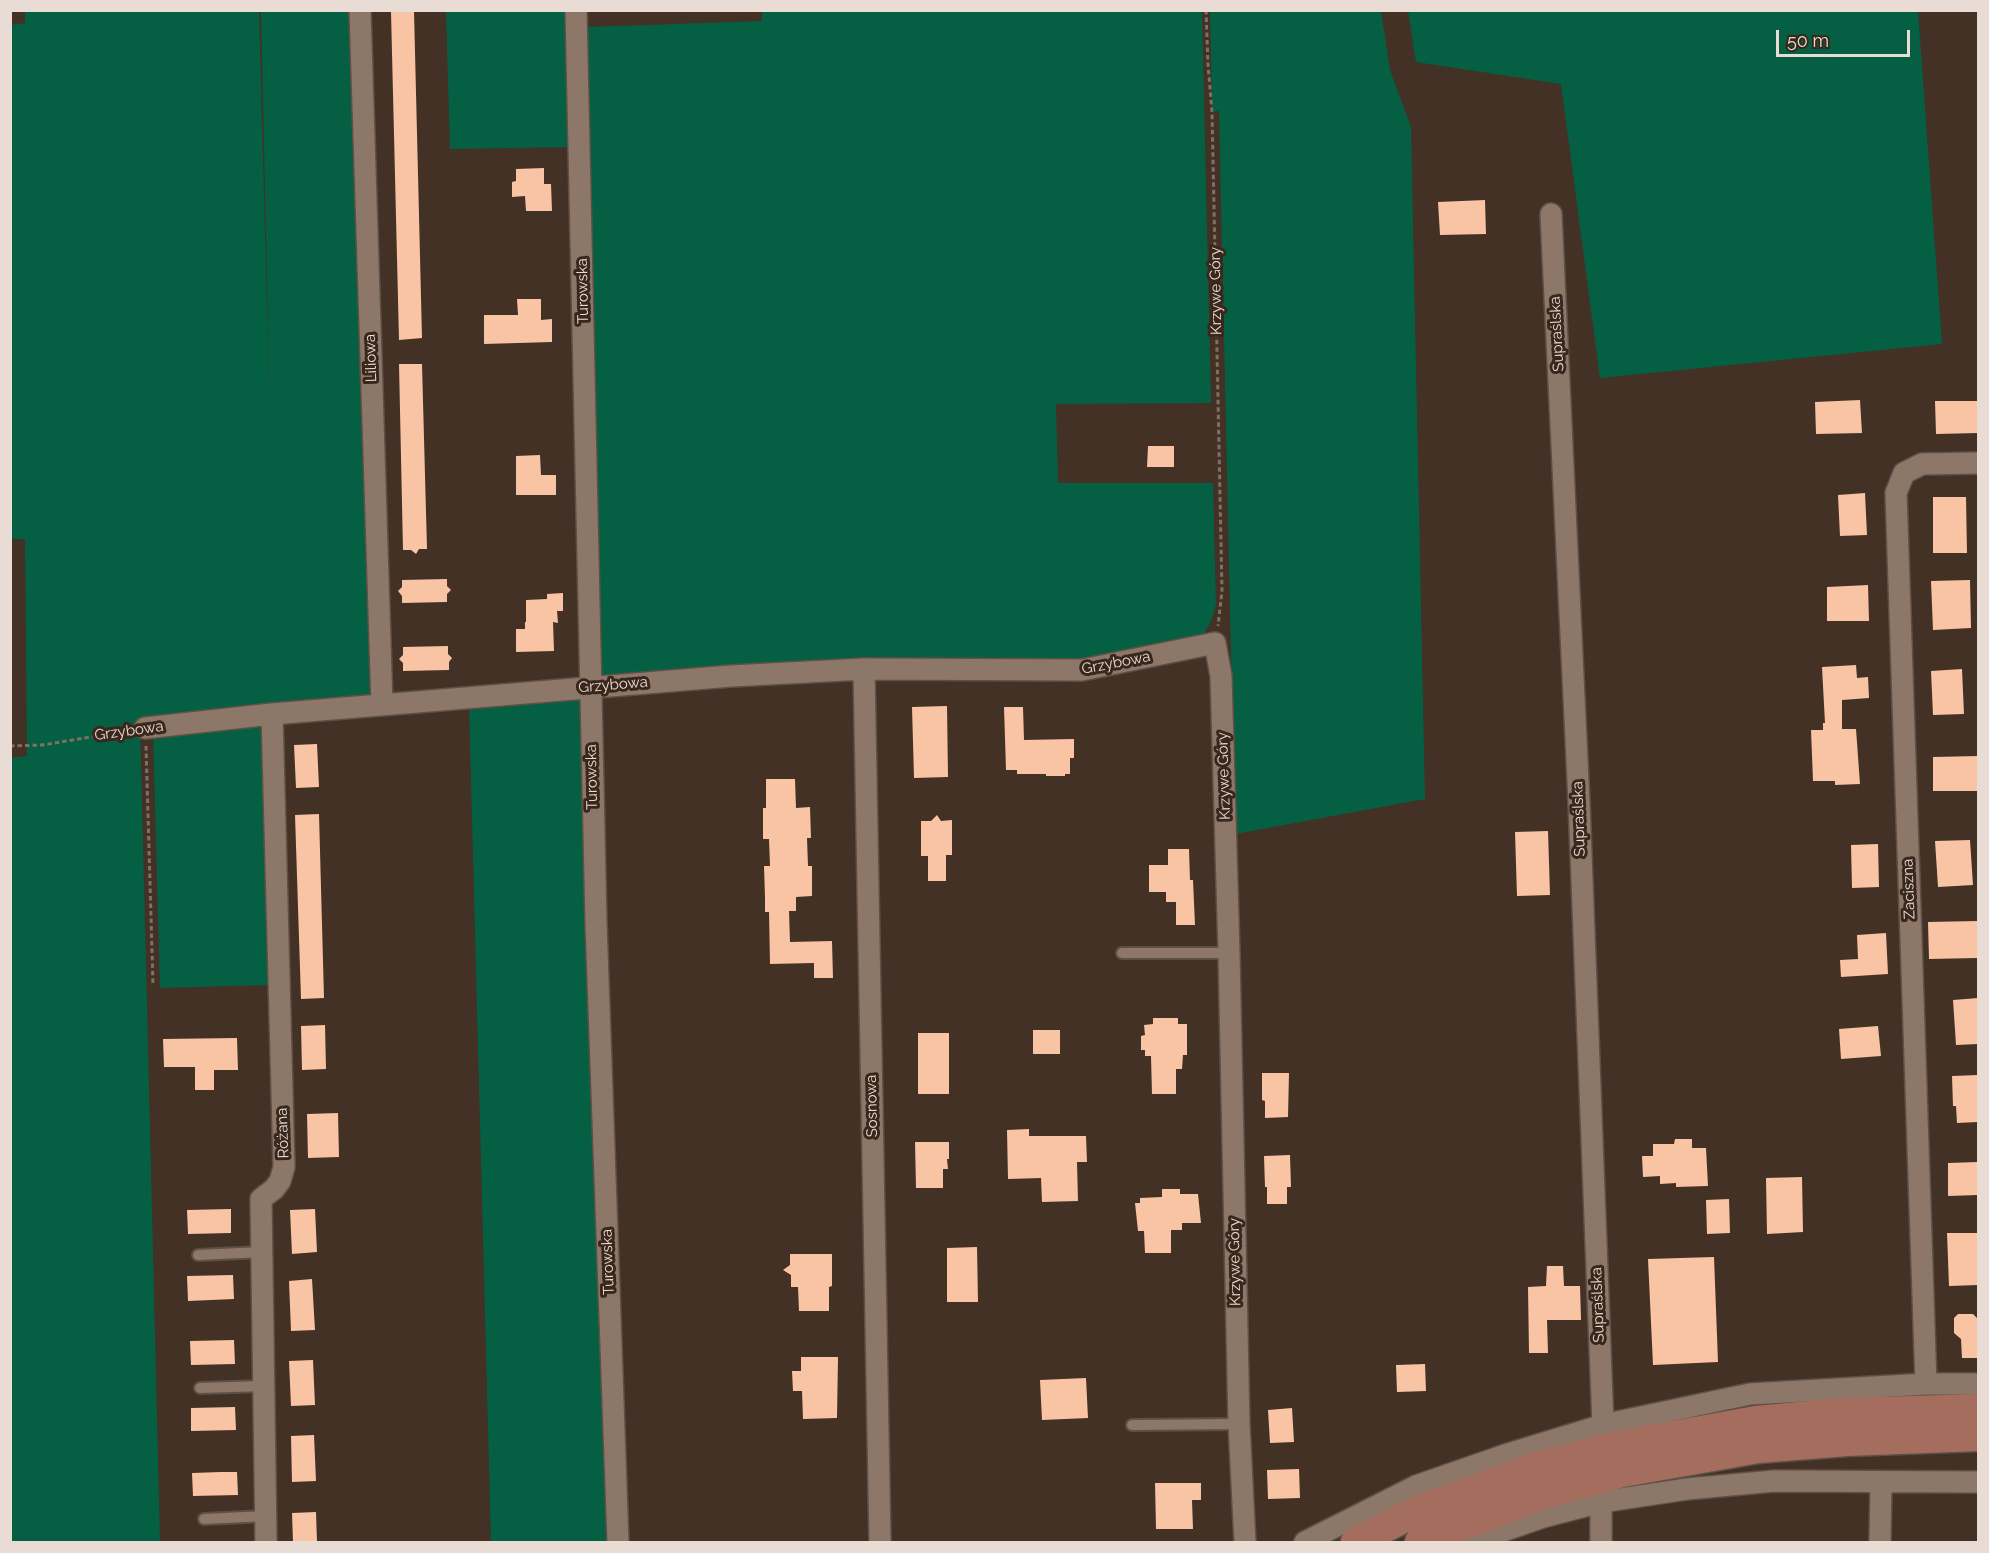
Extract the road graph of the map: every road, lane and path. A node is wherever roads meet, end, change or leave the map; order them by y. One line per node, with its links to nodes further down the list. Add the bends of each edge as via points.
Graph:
1 (360, 10): 9 (street, Liliowa)
2 (576, 10): 8 (street, Turowska)
3 (1206, 10): 6 (path, Krzywe Góry, via 1212,112 1222,591)
4 (1551, 214): 25 (street, Supraślska)
5 (1978, 463): 18 (street, Zaciszna, via 1922,464 1904,473 1896,493)
6 (1215, 643): 7 (street, Grzybowa, via 1082,670); 14 (street, Krzywe Góry, via 1221,676)
7 (864, 669): 8 (street, Grzybowa); 34 (street, Sosnowa)
8 (590, 687): 9 (street, Grzybowa); 33 (street, Turowska)
9 (382, 705): 10 (street, Grzybowa)
10 (272, 714): 11 (street, Grzybowa); 16 (street, Różana, via 284,1167 280,1181 261,1199)
11 (145, 728): 12 (path, Grzybowa, via 42,745); 15 (path)
12 (10, 746)
13 (1122, 953): 14 (lane)
14 (1229, 953): 23 (street, Krzywe Góry)
15 (153, 985)
16 (262, 1252): 17 (lane); 20 (street, Różana)
17 (198, 1255)
18 (1926, 1384): 19 (street); 25 (street, via 1750,1394)
19 (1978, 1384)
20 (264, 1386): 21 (lane); 30 (street, Różana)
21 (200, 1388)
22 (1978, 1409): 37 (main road, via 1843,1413 1756,1421 1613,1448 1537,1467 1417,1511)
23 (1239, 1424): 24 (lane); 35 (street, Krzywe Góry)
24 (1132, 1425)
25 (1603, 1425): 36 (street, via 1416,1486)
26 (1978, 1436): 38 (main road, via 1758,1448 1623,1472 1542,1494)
27 (1978, 1482): 28 (street)
28 (1881, 1483): 29 (street, via 1774,1481); 41 (street)
29 (1601, 1502): 39 (street); 40 (street)
30 (266, 1516): 31 (lane); 32 (street, Różana)
31 (204, 1519)
32 (266, 1542)
33 (618, 1542)
34 (880, 1542)
35 (1245, 1542)
36 (1305, 1542)
37 (1356, 1542)
38 (1420, 1542)
39 (1471, 1542)
40 (1601, 1542)
41 (1880, 1542)

